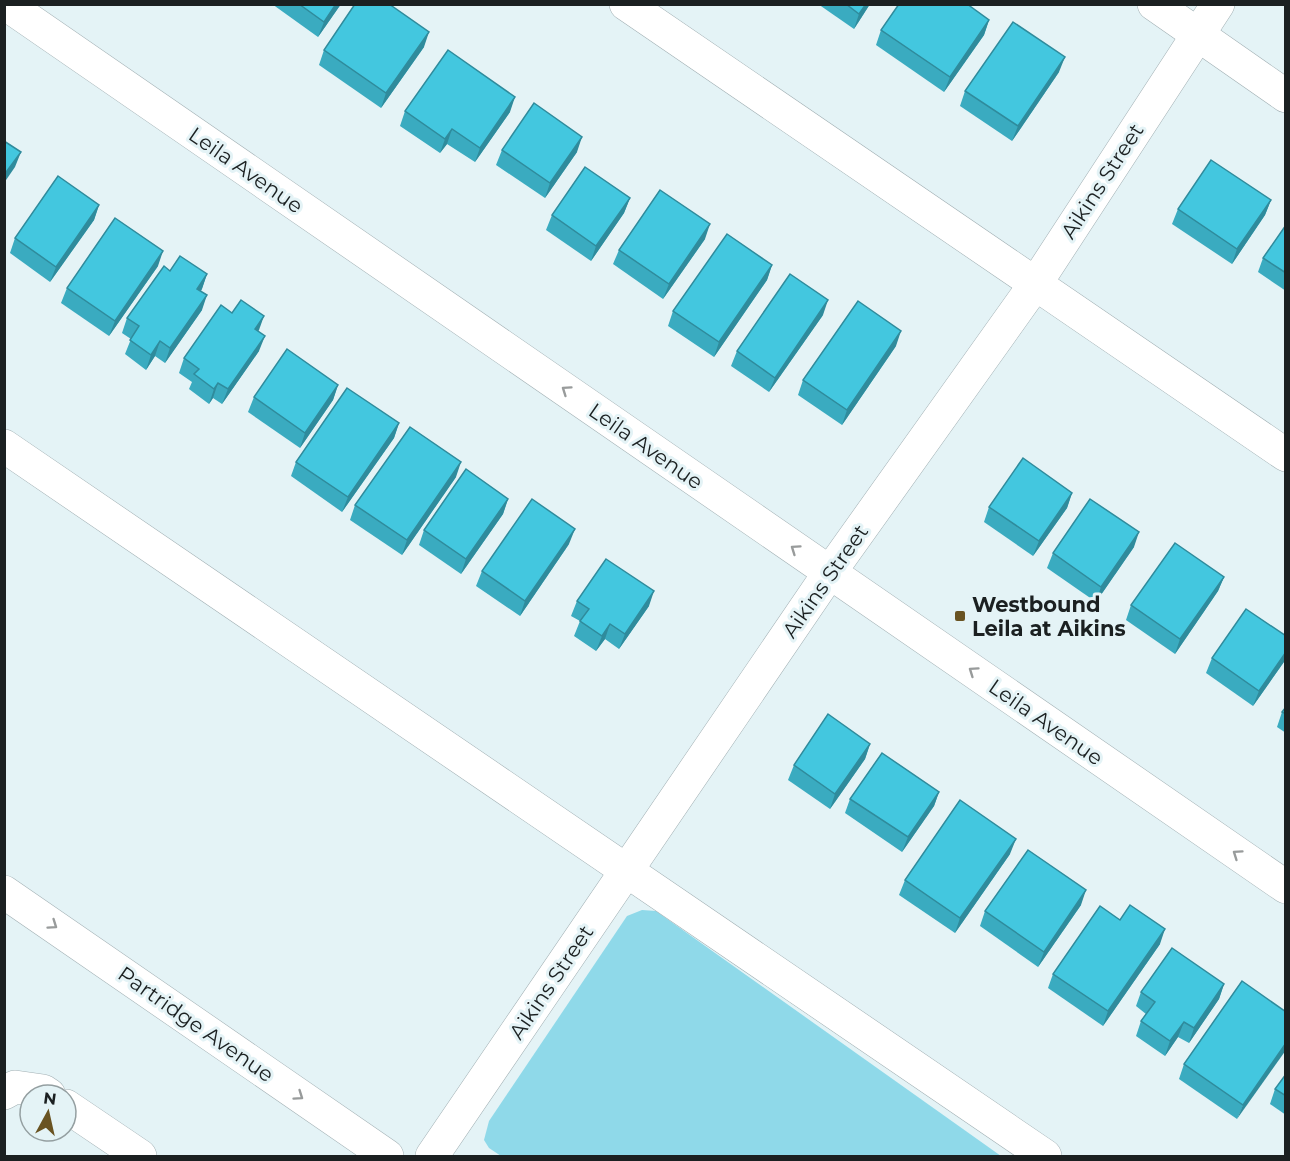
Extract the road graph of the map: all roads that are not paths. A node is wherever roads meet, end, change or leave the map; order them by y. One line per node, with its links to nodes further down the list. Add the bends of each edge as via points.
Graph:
1 (6, 4): 10 (main road, Leila Avenue, one-way to 1)
2 (626, 4): 7 (main road)
3 (1154, 4): 5 (main road)
4 (1218, 4): 5 (main road, Aikins Street)
5 (1197, 34): 6 (main road); 7 (main road, Aikins Street)
6 (1286, 96)
7 (1036, 283): 9 (main road); 10 (main road, Aikins Street)
8 (4, 446): 11 (main road)
9 (1286, 455)
10 (830, 573): 11 (main road, Aikins Street); 12 (main road, Leila Avenue, one-way to 10)
11 (628, 870): 19 (main road, Aikins Street); 20 (main road)
12 (1286, 887)
13 (4, 892): 18 (main road, Partridge Avenue, one-way to 18)
14 (18, 1087): 15 (main road)
15 (4, 1093)
16 (78, 1114): 17 (main road)
17 (140, 1156)
18 (387, 1156)
19 (432, 1156)
20 (1045, 1156)

